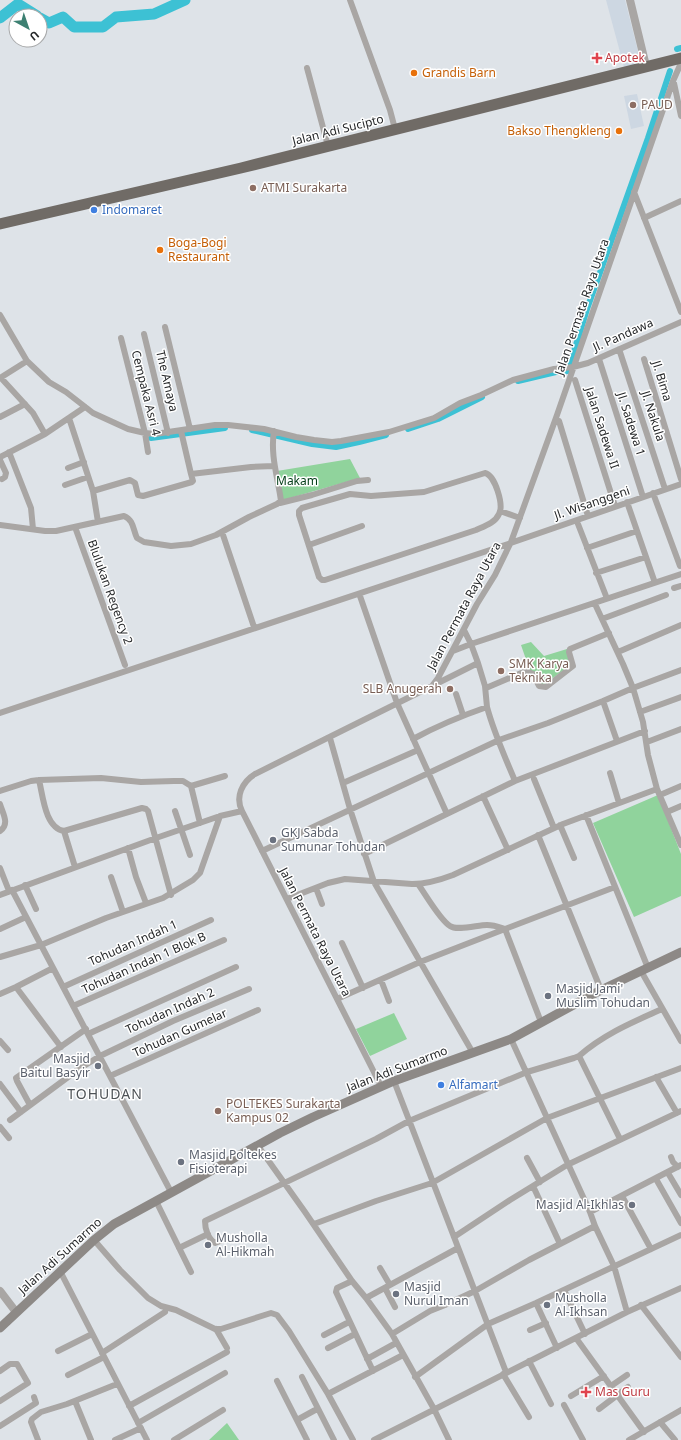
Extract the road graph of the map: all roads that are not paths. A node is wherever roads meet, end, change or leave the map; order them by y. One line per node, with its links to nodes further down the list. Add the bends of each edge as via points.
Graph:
1 (350, 0): 9 (street)
2 (630, 0): 5 (street)
3 (681, 58): 5 (highway, Jalan Adi Sucipto)
4 (681, 63): 7 (street, Jalan Permata Raya Utara)
5 (646, 66): 9 (highway, Jalan Adi Sucipto)
6 (307, 68): 10 (street)
7 (673, 81): 8 (street); 11 (street, Jalan Permata Raya Utara)
8 (681, 116)
9 (395, 129): 10 (highway, Jalan Adi Sucipto)
10 (328, 146): 14 (highway, Jalan Adi Sucipto)
11 (634, 192): 13 (street); 25 (street, Jalan Permata Raya Utara)
12 (681, 202): 13 (street)
13 (644, 218): 15 (street)
14 (0, 224)
15 (681, 312)
16 (0, 315): 24 (street, Jl. Pandawa)
17 (681, 322): 21 (street, Jl. Pandawa)
18 (165, 327): 33 (street)
19 (144, 334): 36 (street, The Amaya)
20 (121, 338): 35 (street, Cempaka Asri 4)
21 (619, 349): 22 (street, Jl. Pandawa); 52 (street, Jl. Nakula)
22 (599, 358): 25 (street, Jl. Pandawa); 55 (street, Jl. Sadewa 1)
23 (644, 359): 48 (street, Jl. Bima)
24 (27, 362): 26 (street); 29 (street, Jl. Pandawa)
25 (570, 367): 34 (street, Jl. Pandawa, via 554,368 513,380 460,403 434,418 388,432 332,442); 61 (street, Jalan Permata Raya Utara)
26 (1, 378): 28 (street)
27 (574, 380): 58 (street, Jalan Sadewa II)
28 (25, 404): 30 (street); 38 (street, via 34,413)
29 (85, 408): 31 (street); 35 (street, Jl. Pandawa, via 128,429)
30 (0, 417)
31 (70, 418): 38 (street); 42 (street)
32 (559, 421): 60 (street)
33 (190, 429): 34 (street, Jl. Pandawa, via 228,425); 37 (street, Jl. Pandawa)
34 (274, 432): 43 (street)
35 (145, 433): 36 (street, Jl. Pandawa); 40 (street, Cempaka Asri 4)
36 (168, 433): 37 (street, Jl. Pandawa)
37 (181, 433): 45 (street)
38 (45, 434): 39 (street)
39 (9, 452): 41 (street); 67 (street, via 31,508)
40 (148, 452)
41 (0, 459): 47 (street, via 6,473)
42 (84, 462): 44 (street); 46 (street)
43 (274, 466): 45 (street); 56 (street)
44 (68, 468)
45 (192, 474): 53 (street, via 192,482 143,496 138,495 135,483 130,480)
46 (88, 477): 51 (street); 53 (street)
47 (2, 479)
48 (681, 479)
49 (368, 480): 56 (street)
50 (681, 484): 52 (street, Jl. Wisanggeni)
51 (65, 486)
52 (665, 489): 54 (street, Jl. Wisanggeni)
53 (93, 491): 62 (street)
54 (653, 493): 55 (street, Jl. Wisanggeni); 74 (street)
55 (643, 497): 57 (street, Jl. Wisanggeni)
56 (280, 502): 69 (street)
57 (627, 502): 58 (street, Jl. Wisanggeni); 68 (street)
58 (615, 506): 60 (street, Jl. Wisanggeni)
59 (500, 511): 61 (street); 71 (street, via 487,525 325,580 319,576); 71 (street, via 494,481 486,473 424,492 371,496 350,494 299,511)
60 (588, 516): 70 (street, Jl. Wisanggeni)
61 (518, 517): 70 (street, Jalan Permata Raya Utara)
62 (98, 522): 66 (street); 69 (street, via 126,517 131,522 138,540 171,546 192,544)
63 (578, 524): 72 (street)
64 (0, 525): 67 (street)
65 (362, 526): 71 (street)
66 (75, 527): 67 (street, via 50,532); 93 (street, Blulukan Regency 2)
67 (33, 529)
68 (637, 531): 72 (street); 73 (street)
69 (222, 532): 86 (street)
70 (507, 544): 86 (street, Jl. Wisanggeni); 87 (street, Jalan Permata Raya Utara)
71 (309, 545)
72 (587, 548): 75 (street)
73 (646, 557): 75 (street); 77 (street)
74 (680, 566)
75 (596, 573): 82 (street)
76 (681, 574): 83 (street)
77 (654, 580)
78 (681, 586): 79 (street)
79 (674, 588)
80 (666, 595): 84 (street)
81 (360, 596): 101 (street)
82 (606, 596)
83 (595, 604): 84 (street); 89 (street)
84 (602, 619): 88 (street)
85 (681, 626): 91 (street)
86 (254, 627): 104 (street, Jl. Wisanggeni)
87 (464, 630): 89 (street); 90 (street, Jalan Permata Raya Utara)
88 (609, 633): 91 (street); 96 (street, via 570,649 573,666 546,687 539,686 533,674 526,671)
89 (471, 644): 90 (street); 92 (street)
90 (453, 651): 95 (street, Jalan Permata Raya Utara)
91 (618, 652): 97 (street)
92 (478, 663): 95 (street); 96 (street)
93 (125, 665)
94 (681, 670): 97 (street)
95 (432, 686): 101 (street, Jalan Permata Raya Utara)
96 (486, 688): 102 (street)
97 (633, 688): 100 (street); 103 (street)
98 (456, 694): 105 (street)
99 (681, 697): 103 (street)
100 (603, 702): 110 (street); 111 (street)
101 (397, 703): 108 (street, Jalan Permata Raya Utara); 109 (street)
102 (487, 708): 105 (street); 110 (street)
103 (640, 712): 107 (street)
104 (0, 713)
105 (463, 715): 109 (street)
106 (681, 729): 112 (street)
107 (645, 731): 111 (street); 112 (street)
108 (330, 738): 120 (street); 131 (street, Jalan Permata Raya Utara, via 246,779 239,796)
109 (413, 739): 113 (street)
110 (499, 740): 114 (street); 119 (street)
111 (617, 741): 119 (street)
112 (647, 742): 124 (street)
113 (418, 750): 114 (street); 120 (street)
114 (428, 773): 129 (street); 133 (street)
115 (610, 773): 126 (street)
116 (225, 776): 121 (street)
117 (534, 779): 137 (street)
118 (39, 780): 121 (street, via 174,780); 123 (street); 140 (street, via 50,821 56,828)
119 (515, 781): 125 (street)
120 (343, 783): 129 (street)
121 (191, 786): 136 (street)
122 (681, 786): 124 (street)
123 (0, 791)
124 (658, 792): 126 (street); 132 (street)
125 (483, 796): 133 (street); 145 (street)
126 (619, 803): 134 (street)
127 (0, 804): 139 (street, via 6,822)
128 (681, 806): 132 (street)
129 (350, 809): 146 (street); 147 (street)
130 (175, 811): 138 (street)
131 (242, 811): 135 (street); 146 (street, Jalan Permata Raya Utara)
132 (667, 812): 143 (street)
133 (447, 814): 147 (street)
134 (586, 815): 137 (street); 156 (street)
135 (222, 816): 136 (street); 160 (street, via 200,872 193,880)
136 (200, 823): 138 (street)
137 (557, 826): 141 (street); 149 (street)
138 (181, 830): 142 (street); 148 (street)
139 (0, 831)
140 (64, 831): 142 (street, via 143,808 148,811); 150 (street)
141 (538, 834): 145 (street); 164 (street)
142 (156, 838): 144 (street); 160 (street)
143 (680, 841)
144 (128, 848): 150 (street); 162 (street)
145 (508, 850): 154 (street, via 453,876)
146 (262, 851): 161 (street, Jalan Permata Raya Utara)
147 (364, 854): 153 (street)
148 (190, 855)
149 (574, 858)
150 (75, 867): 155 (street)
151 (0, 868): 158 (street)
152 (111, 877): 166 (street)
153 (374, 882): 154 (street); 157 (street, via 346,879); 176 (street)
154 (418, 884): 170 (street, via 450,926 455,928 487,925)
155 (26, 885): 158 (street); 165 (street)
156 (615, 887): 164 (street); 179 (street)
157 (316, 888): 161 (street); 163 (street)
158 (11, 891): 159 (street); 167 (street)
159 (0, 895)
160 (170, 895): 162 (street)
161 (287, 900): 187 (street, Jalan Permata Raya Utara)
162 (146, 903): 166 (street)
163 (322, 904)
164 (566, 906): 170 (street); 185 (street)
165 (36, 909)
166 (123, 912): 173 (street)
167 (26, 917): 169 (street); 173 (street)
168 (211, 920): 181 (street, Tohudan Indah 1)
169 (0, 929)
170 (505, 929): 176 (street); 192 (street)
171 (224, 940): 189 (street, Tohudan Indah 1 Blok B)
172 (342, 943): 184 (street)
173 (41, 945): 175 (street); 177 (street)
174 (681, 952): 179 (main road, Jalan Adi Sumarmo)
175 (0, 957)
176 (420, 962): 180 (street); 199 (street)
177 (53, 968): 181 (street); 182 (street)
178 (236, 968): 193 (street)
179 (644, 970): 185 (main road, Jalan Adi Sumarmo); 190 (street)
180 (381, 980): 184 (street); 188 (street)
181 (63, 987): 189 (street)
182 (16, 988): 186 (street); 197 (street)
183 (249, 988): 200 (street, Tohudan Indah 2)
184 (363, 988): 187 (street)
185 (601, 990): 192 (main road, Jalan Adi Sumarmo)
186 (0, 994)
187 (337, 999): 208 (street, Jalan Permata Raya Utara)
188 (389, 1001)
189 (74, 1006): 193 (street)
190 (662, 1009): 196 (street); 201 (street, via 605,1036)
191 (258, 1010): 204 (street, Tohudan Gumelar)
192 (541, 1022): 194 (main road, Jalan Adi Sumarmo)
193 (87, 1032): 197 (street); 200 (street)
194 (510, 1039): 199 (main road, Jalan Adi Sumarmo); 203 (street)
195 (0, 1041): 198 (street)
196 (681, 1041)
197 (61, 1047): 210 (street, via 16,1078)
198 (8, 1050)
199 (473, 1053): 206 (main road, Jalan Adi Sumarmo)
200 (100, 1056): 204 (street); 210 (street, Tohudan Indah 2)
201 (579, 1056): 203 (street); 209 (street)
202 (681, 1068): 205 (street)
203 (527, 1072): 213 (street); 215 (street)
204 (110, 1076): 230 (street)
205 (656, 1077): 209 (street); 212 (street)
206 (394, 1080): 208 (main road, Jalan Adi Sumarmo); 215 (street)
207 (0, 1084): 211 (street)
208 (381, 1086): 219 (main road, Jalan Adi Sumarmo, via 280,1133)
209 (601, 1098): 213 (street); 218 (street)
210 (30, 1105): 211 (street, Tohudan Indah 2)
211 (21, 1112): 214 (street, Tohudan Indah 2)
212 (679, 1112): 218 (street)
213 (547, 1118): 222 (street); 228 (street)
214 (10, 1120)
215 (409, 1121): 226 (street); 228 (street)
216 (0, 1127): 217 (street)
217 (9, 1138)
218 (620, 1139): 222 (street)
219 (258, 1146): 226 (street); 230 (main road, Jalan Adi Sumarmo)
220 (671, 1157): 223 (street, via 673,1162)
221 (527, 1158): 227 (street)
222 (567, 1165): 227 (street); 234 (street)
223 (680, 1166): 224 (street)
224 (668, 1173): 225 (street); 231 (street)
225 (656, 1179): 232 (street); 235 (street)
226 (284, 1182): 236 (street); 238 (street, via 207,1220 204,1223)
227 (540, 1182): 229 (street)
228 (432, 1183): 236 (street); 240 (street)
229 (533, 1186): 240 (street); 243 (street)
230 (168, 1189): 233 (main road, Jalan Adi Sumarmo)
231 (681, 1195)
232 (622, 1196): 234 (street); 246 (street)
233 (156, 1201): 242 (main road, Jalan Adi Sumarmo, via 117,1222); 244 (street)
234 (590, 1212): 237 (street)
235 (681, 1223)
236 (314, 1224): 251 (street)
237 (595, 1226): 243 (street); 247 (street)
238 (208, 1234): 241 (street, via 213,1242); 244 (street)
239 (681, 1235): 246 (street)
240 (454, 1237): 245 (street)
241 (225, 1239)
242 (94, 1240): 249 (main road, Jalan Adi Sumarmo); 268 (street, via 148,1298)
243 (560, 1244): 254 (street)
244 (179, 1248): 250 (street)
245 (458, 1248): 252 (street); 254 (street)
246 (651, 1249): 247 (street)
247 (614, 1266): 255 (street); 263 (street)
248 (380, 1268): 252 (street)
249 (60, 1271): 261 (main road, Jalan Adi Sumarmo); 270 (street)
250 (191, 1272)
251 (352, 1282): 257 (street); 264 (street, via 336,1290)
252 (387, 1287): 257 (street); 260 (street)
253 (681, 1288): 259 (street)
254 (475, 1290): 266 (street); 272 (street, via 430,1311)
255 (564, 1290): 258 (street); 273 (street)
256 (0, 1291): 261 (street)
257 (366, 1298): 272 (street)
258 (536, 1303): 265 (street); 266 (street)
259 (641, 1305): 263 (street); 282 (street)
260 (395, 1307)
261 (16, 1312): 267 (main road, Jalan Adi Sumarmo)
262 (165, 1312): 280 (street)
263 (627, 1312): 273 (street)
264 (350, 1322): 271 (street); 274 (street)
265 (546, 1323): 269 (street); 278 (street)
266 (488, 1324): 288 (street); 293 (street)
267 (0, 1328)
268 (216, 1329): 298 (street, via 275,1314 289,1331); 306 (street, via 227,1350)
269 (530, 1330)
270 (92, 1334): 279 (street); 280 (street)
271 (355, 1334): 277 (street); 283 (street)
272 (392, 1334): 276 (street)
273 (585, 1334): 275 (street)
274 (324, 1335)
275 (576, 1338): 278 (street); 291 (street)
276 (396, 1343): 281 (street); 283 (street)
277 (328, 1348)
278 (557, 1348): 284 (street)
279 (58, 1351)
280 (103, 1355): 289 (street); 295 (street)
281 (403, 1355): 286 (street); 293 (street)
282 (681, 1357)
283 (367, 1359): 286 (street)
284 (529, 1361): 288 (street); 304 (street)
285 (0, 1371): 302 (street, via 10,1364 17,1364 28,1383)
286 (373, 1372): 298 (street)
287 (225, 1373): 315 (street)
288 (504, 1373): 308 (street); 312 (street)
289 (68, 1375)
290 (627, 1375): 296 (street)
291 (604, 1376): 296 (street); 300 (street)
292 (302, 1377): 307 (street)
293 (415, 1377): 308 (street)
294 (277, 1381): 313 (street)
295 (117, 1384): 303 (street); 306 (street)
296 (611, 1386): 299 (street)
297 (628, 1387): 299 (street)
298 (328, 1394): 325 (street)
299 (617, 1394): 309 (street); 317 (street)
300 (571, 1396)
301 (34, 1397): 316 (street, via 36,1404)
302 (0, 1401)
303 (75, 1401): 318 (street, via 41,1412 32,1419); 319 (street)
304 (551, 1404)
305 (564, 1405): 328 (street)
306 (129, 1406): 315 (street)
307 (317, 1409): 313 (street); 324 (street)
308 (434, 1409): 326 (street); 327 (street)
309 (599, 1409)
310 (222, 1410): 322 (street)
311 (681, 1410): 314 (street)
312 (529, 1417)
313 (297, 1420): 323 (street)
314 (660, 1422): 317 (street); 330 (street)
315 (139, 1425): 320 (street); 321 (street)
316 (0, 1426)
317 (644, 1432): 329 (street)
318 (36, 1439)
319 (91, 1440)
320 (115, 1440)
321 (147, 1440)
322 (174, 1440)
323 (307, 1440)
324 (334, 1440)
325 (353, 1440)
326 (374, 1440)
327 (449, 1440)
328 (583, 1440)
329 (629, 1440)
330 (675, 1440)

